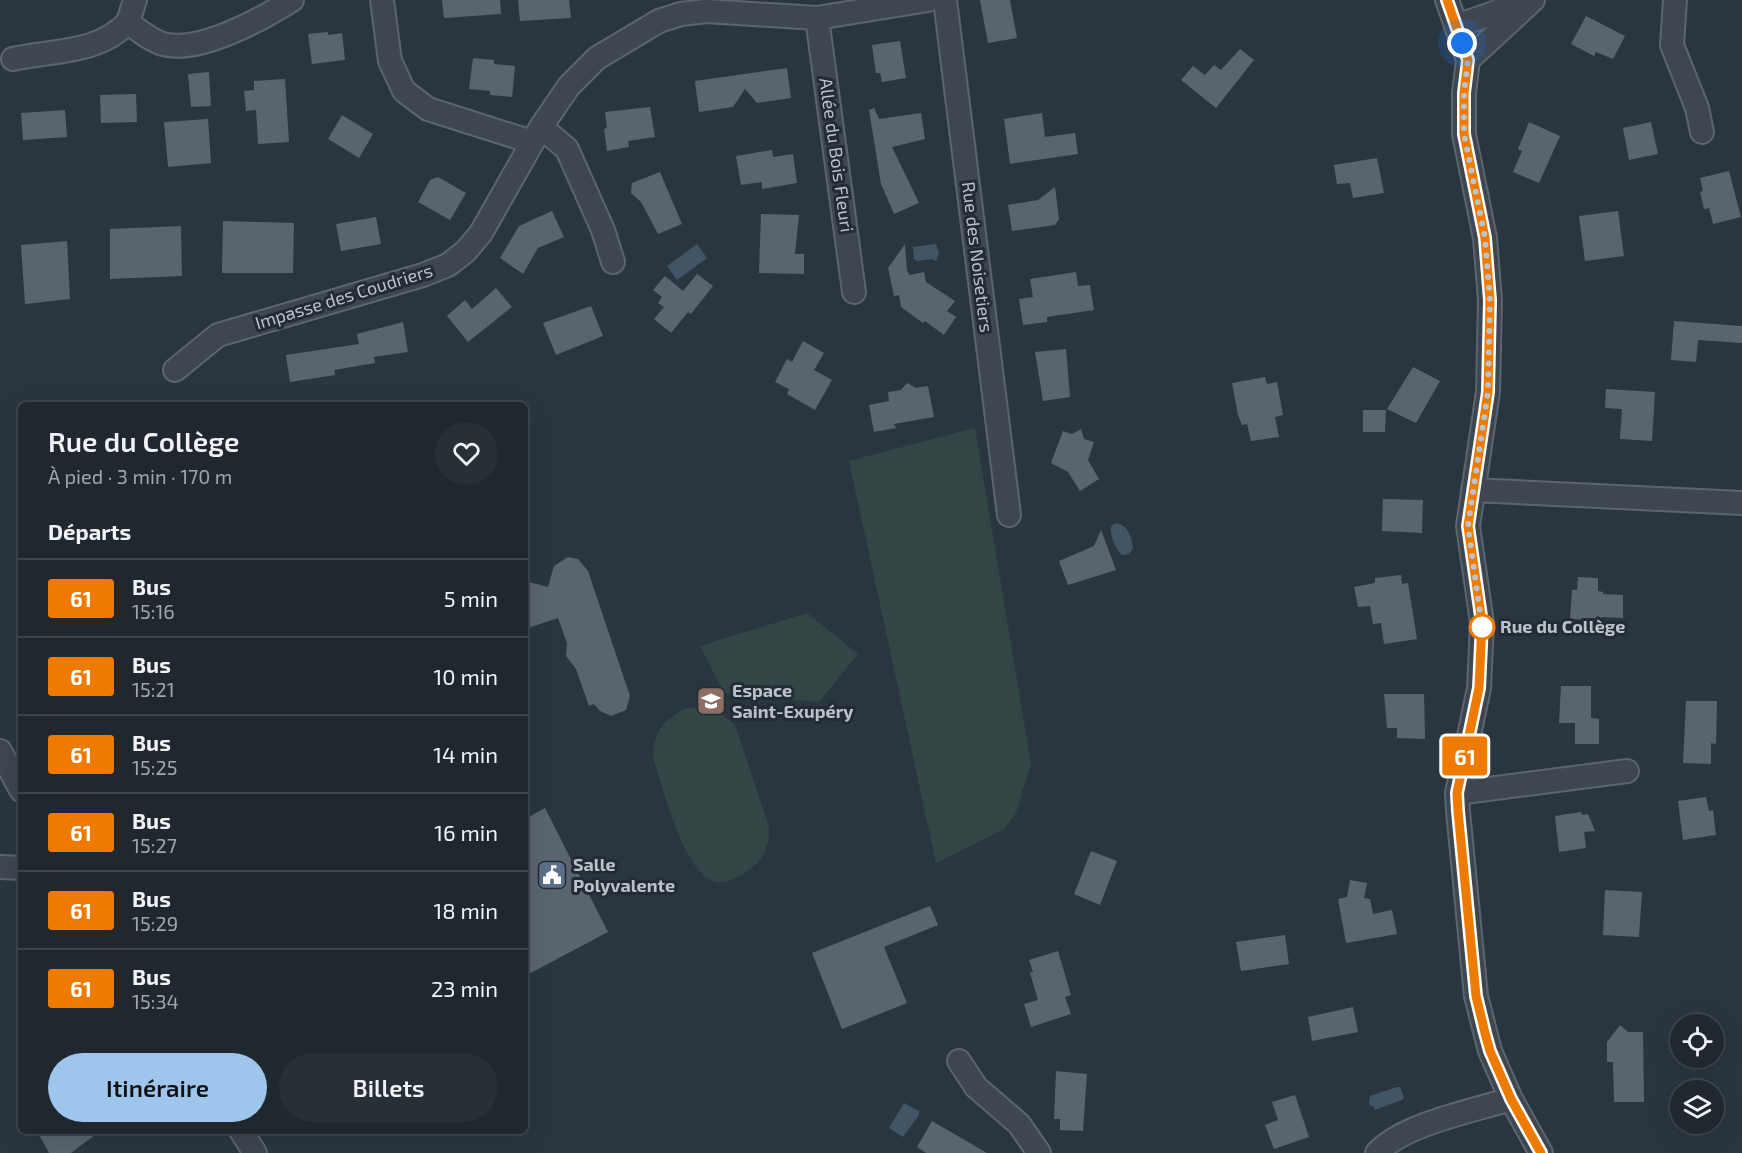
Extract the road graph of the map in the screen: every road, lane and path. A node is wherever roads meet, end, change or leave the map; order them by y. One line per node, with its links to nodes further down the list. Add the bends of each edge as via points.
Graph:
1 (135, 0): 11 (street)
2 (292, 0): 11 (street, via 240,27 195,44 163,44)
3 (382, 0): 16 (street, via 390,61 405,91 428,109)
4 (928, 0): 10 (street, Impasse des Coudriers)
5 (945, 0): 22 (street, Rue des Noisetiers)
6 (1447, 0): 12 (street)
7 (1521, 0): 12 (street)
8 (1533, 0): 14 (street)
9 (1675, 0): 15 (street, via 1672,45 1697,108)
10 (817, 18): 16 (street, Impasse des Coudriers, via 706,11 659,21 597,58 568,86); 18 (street, Allée du Bois Fleuri)
11 (128, 22): 13 (street, via 119,32 91,46)
12 (1456, 26): 14 (street)
13 (4, 59)
14 (1468, 60): 20 (street, via 1464,134 1485,238 1490,300 1488,392)
15 (1702, 132)
16 (537, 135): 17 (street, via 567,149); 19 (street, Impasse des Coudriers, via 481,233 448,265 218,335)
17 (613, 262)
18 (854, 292)
19 (175, 370)
20 (1473, 490): 21 (street); 26 (street, via 1468,526 1482,623 1479,688)
21 (1742, 503)
22 (1009, 515)
23 (0, 751): 25 (street)
24 (1628, 771): 26 (street)
25 (18, 784)
26 (1457, 793): 30 (street, via 1476,996 1490,1051)
27 (0, 867): 28 (street)
28 (18, 868)
29 (959, 1061): 33 (street, via 976,1087 1019,1124)
30 (1511, 1099): 34 (street, via 1408,1131); 35 (street)
31 (243, 1134): 32 (street)
32 (255, 1153)
33 (1039, 1153)
34 (1377, 1153)
35 (1541, 1153)

